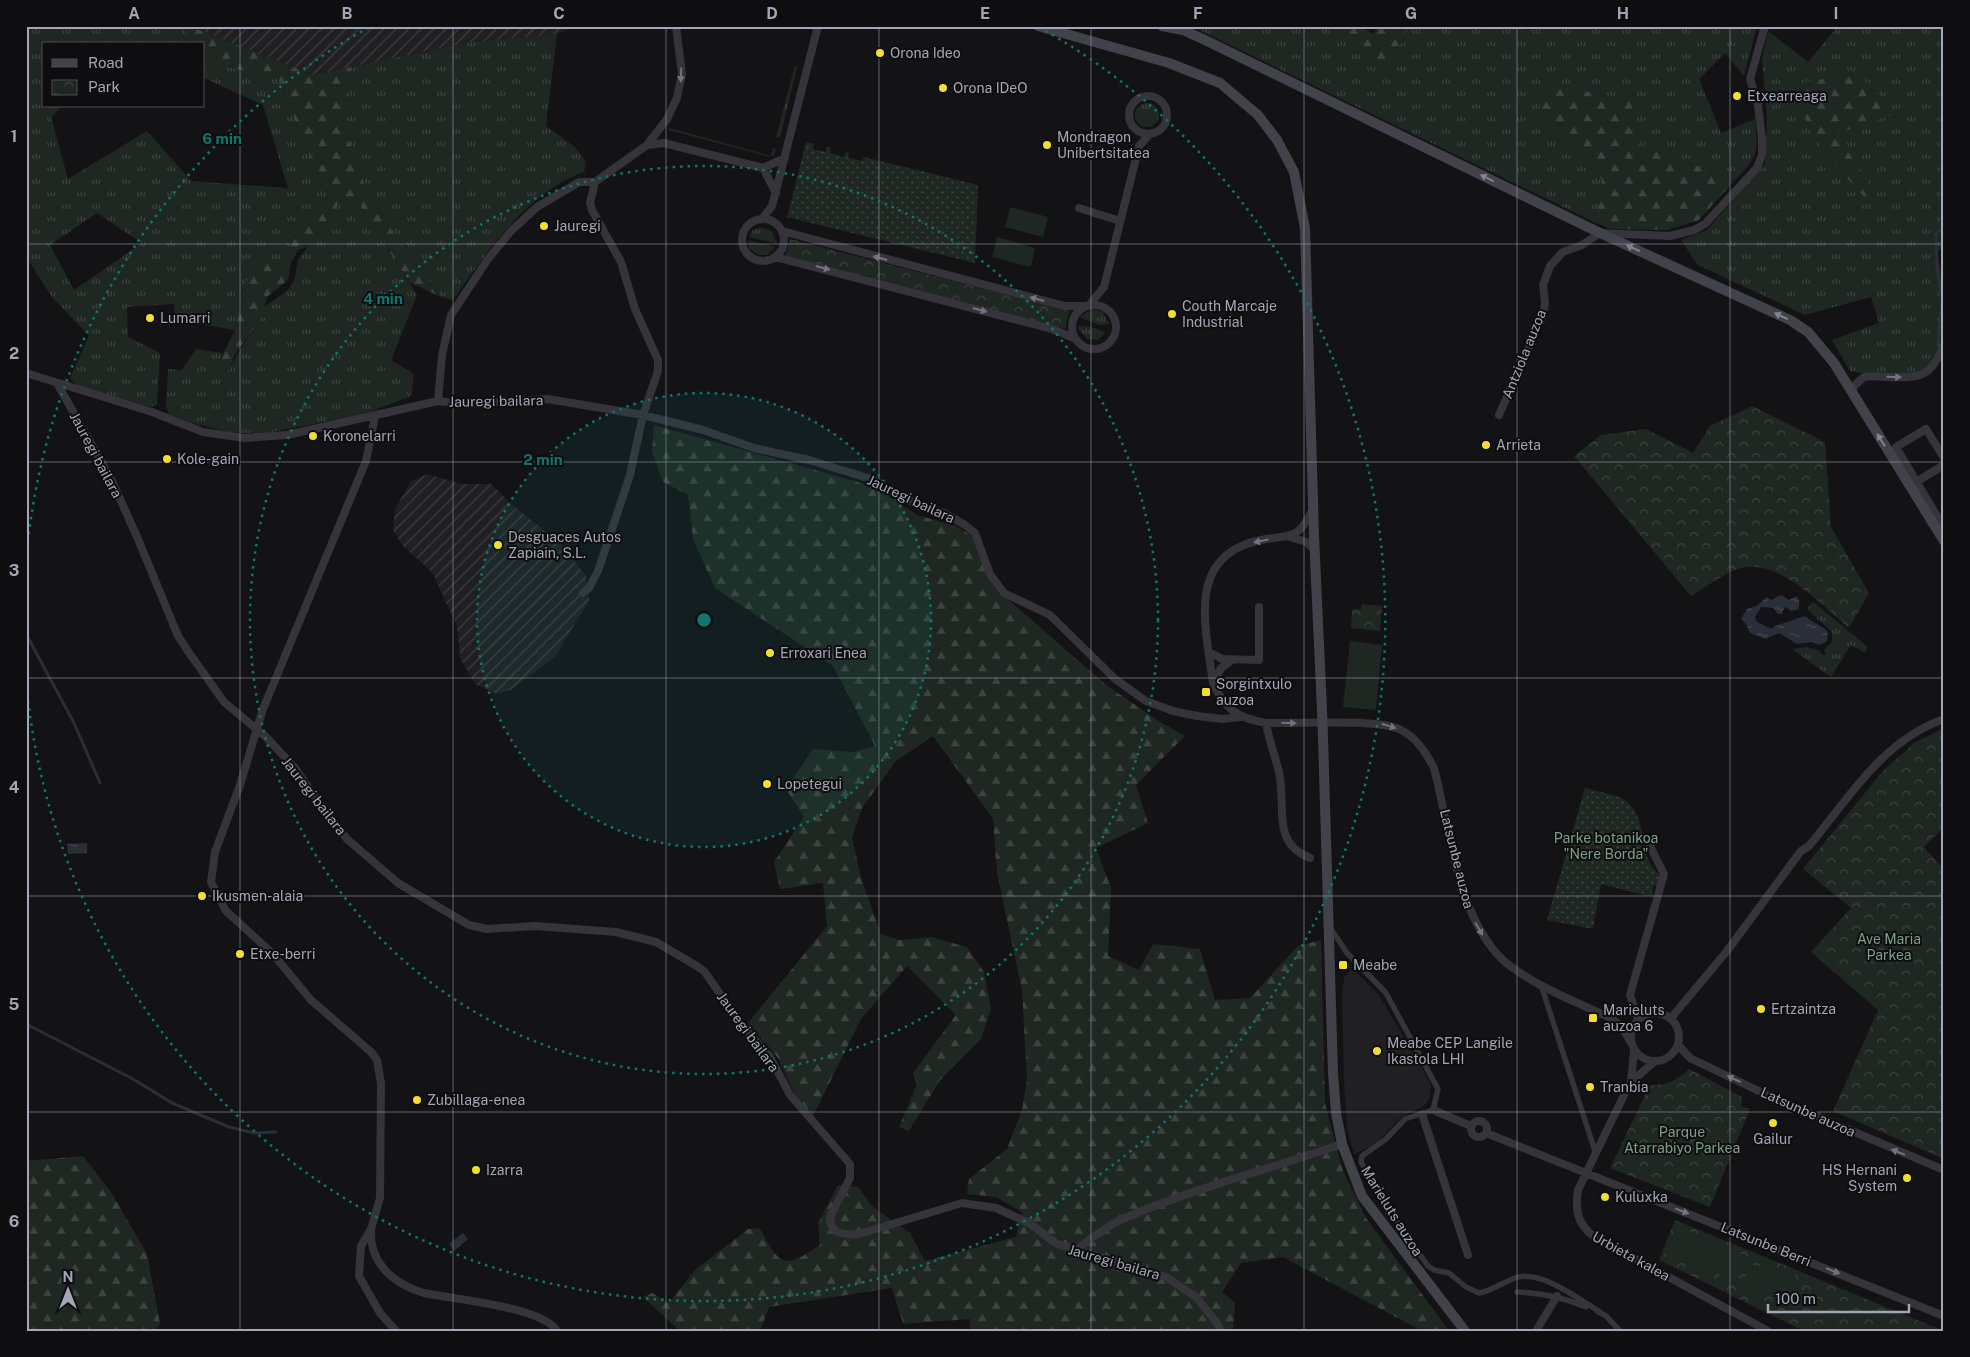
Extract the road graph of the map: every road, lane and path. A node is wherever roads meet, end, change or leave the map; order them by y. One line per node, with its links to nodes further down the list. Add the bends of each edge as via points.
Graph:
1 (676, 26): 7 (street, one-way to 7, via 682,74 678,98)
2 (818, 26): 14 (street)
3 (1038, 26): 41 (main road, via 1169,63 1220,83 1250,106 1277,140 1294,172 1305,228)
4 (1162, 26): 6 (main road)
5 (1765, 26): 24 (street, via 1750,80 1758,105 1762,139 1762,155 1757,168 1705,224 1694,230 1670,236)
6 (1180, 28): 24 (main road, one-way to 6)
7 (663, 122): 9 (street); 11 (street)
8 (1134, 128): 10 (street); 10 (street, via 1129,118 1131,106 1142,97 1154,97 1162,102 1167,114 1162,127); 13 (street)
9 (660, 130): 11 (street); 12 (street)
10 (1150, 134): 13 (street)
11 (662, 143): 12 (street); 15 (street)
12 (647, 145): 16 (street, Jauregi bailara)
13 (1139, 146): 21 (street)
14 (785, 158): 15 (street); 17 (street)
15 (763, 168): 17 (street)
16 (595, 182): 34 (street, Jauregi bailara, via 579,182 537,207 488,259 451,314 442,354); 37 (street, via 590,203 592,210 620,262 635,308 658,360 656,382)
17 (776, 193): 18 (street)
18 (772, 208): 20 (street); 22 (street)
19 (1079, 208): 21 (street)
20 (762, 219): 22 (street); 25 (street, via 746,226 742,234 744,250 756,260)
21 (1120, 221): 26 (street)
22 (775, 223): 23 (street)
23 (782, 231): 25 (street, via 783,246); 27 (street, one-way to 23, via 1065,306)
24 (1600, 233): 33 (main road, one-way to 24, via 1823,347 1790,320); 35 (street, Antziola auzoa, via 1563,252 1550,266 1543,285 1543,315)
25 (775, 256): 29 (street, one-way to 29, via 1052,329)
26 (1102, 292): 27 (street); 28 (street)
27 (1087, 305): 28 (street, via 1098,305); 29 (street, via 1072,320)
28 (1108, 310): 29 (street, via 1116,325 1115,333 1107,344 1087,348)
29 (1074, 338)
30 (1944, 343): 33 (street, one-way to 30, via 1866,377 1918,377 1931,369)
31 (26, 372): 32 (street, Jauregi bailara)
32 (57, 383): 36 (street, Jauregi bailara, via 222,436 287,436); 54 (street, Jauregi bailara, via 112,481 178,636 224,702)
33 (1851, 391): 44 (main road, one-way to 33)
34 (438, 401): 36 (street, Jauregi bailara); 37 (street, Jauregi bailara, via 462,404 548,399)
35 (1499, 415)
36 (375, 416): 54 (street, via 366,461 272,686)
37 (643, 416): 46 (street, via 630,475 601,562 589,588); 51 (street, Jauregi bailara, via 871,479 922,508 944,513 975,533 990,574 1004,593 1050,615 1115,679 1146,701 1197,716)
38 (1944, 458): 40 (street, via 1926,428 1896,447)
39 (1944, 465): 40 (street)
40 (1916, 482): 42 (street)
41 (1313, 509): 43 (street, via 1302,529); 45 (main road)
42 (1944, 528)
43 (1290, 537): 45 (street, via 1306,542); 48 (street, one-way to 48, via 1245,544 1232,551 1212,571 1204,602)
44 (1944, 541)
45 (1314, 549): 57 (main road, bridge)
46 (583, 593)
47 (1259, 607): 49 (street, via 1259,660)
48 (1209, 652): 49 (street); 50 (street)
49 (1232, 660): 50 (street, via 1221,668)
50 (1213, 683): 51 (street, via 1228,707)
51 (1241, 717): 53 (street, Latsunbe auzoa)
52 (1944, 719): 59 (street, via 1896,744 1870,772 1809,846 1801,851)
53 (1266, 723): 56 (street, via 1270,748 1280,773 1284,834 1290,845); 58 (street, Latsunbe auzoa, one-way to 58, via 1380,724 1400,730 1423,748 1434,768 1467,905 1495,953 1512,968)
54 (257, 731): 72 (street, via 215,852 211,882 226,911 272,953 311,1000 377,1060 381,1083 382,1170 380,1198); 73 (street, Jauregi bailara, via 295,768 347,839 398,883 469,925 488,929 577,928 636,936 656,942 704,971 742,1025 770,1057 790,1095 850,1164 850,1178 830,1218 834,1230 842,1235 859,1234 962,1203 1011,1213 1057,1244)
55 (1650, 846): 60 (street, via 1664,874 1630,995)
56 (1310, 858)
57 (1328, 924): 66 (street, via 1347,953 1386,994 1438,1089); 68 (main road, via 1333,1073)
58 (1541, 984): 61 (street, Latsunbe auzoa, via 1610,1018 1622,1027); 69 (street)
59 (1671, 1018): 60 (street, via 1653,1012); 62 (street, via 1678,1030)
60 (1638, 1019): 61 (street, via 1633,1025)
61 (1630, 1041): 63 (street)
62 (1678, 1045): 64 (street, via 1668,1058); 70 (street, Latsunbe auzoa, one-way to 62, via 1767,1095 1690,1058)
63 (1634, 1050): 64 (street, via 1644,1059); 65 (street, Urbieta kalea)
64 (1655, 1061): 65 (street, Urbieta kalea)
65 (1631, 1082): 69 (street, Urbieta kalea)
66 (1434, 1110): 67 (street, Marieluts auzoa); 71 (street, via 1471,1126 1477,1137 1486,1132)
67 (1422, 1114): 74 (street); 77 (street, Marieluts auzoa, via 1405,1119 1386,1139 1362,1156 1361,1162 1385,1204 1428,1266 1449,1273 1479,1293 1517,1277 1540,1279)
68 (1342, 1144): 73 (street, via 1123,1218); 82 (main road, via 1362,1196)
69 (1596, 1156): 71 (street, Urbieta kalea)
70 (1944, 1170)
71 (1588, 1173): 78 (street, Latsunbe Berri, one-way to 78); 85 (street, Urbieta kalea, via 1578,1190 1576,1206 1578,1218 1589,1233)
72 (371, 1229): 79 (street, via 361,1246 359,1276 376,1307); 80 (street, via 371,1244 378,1262 407,1288 534,1314 554,1324)
73 (1074, 1251): 81 (street, Jauregi bailara, via 1166,1277 1196,1298)
74 (1468, 1255)
75 (1517, 1292): 76 (street)
76 (1558, 1296): 77 (street); 83 (street)
77 (1600, 1312): 84 (street)
78 (1944, 1316)
79 (396, 1331)
80 (557, 1331)
81 (1220, 1331)
82 (1465, 1331)
83 (1536, 1331)
84 (1620, 1331)
85 (1768, 1331)

